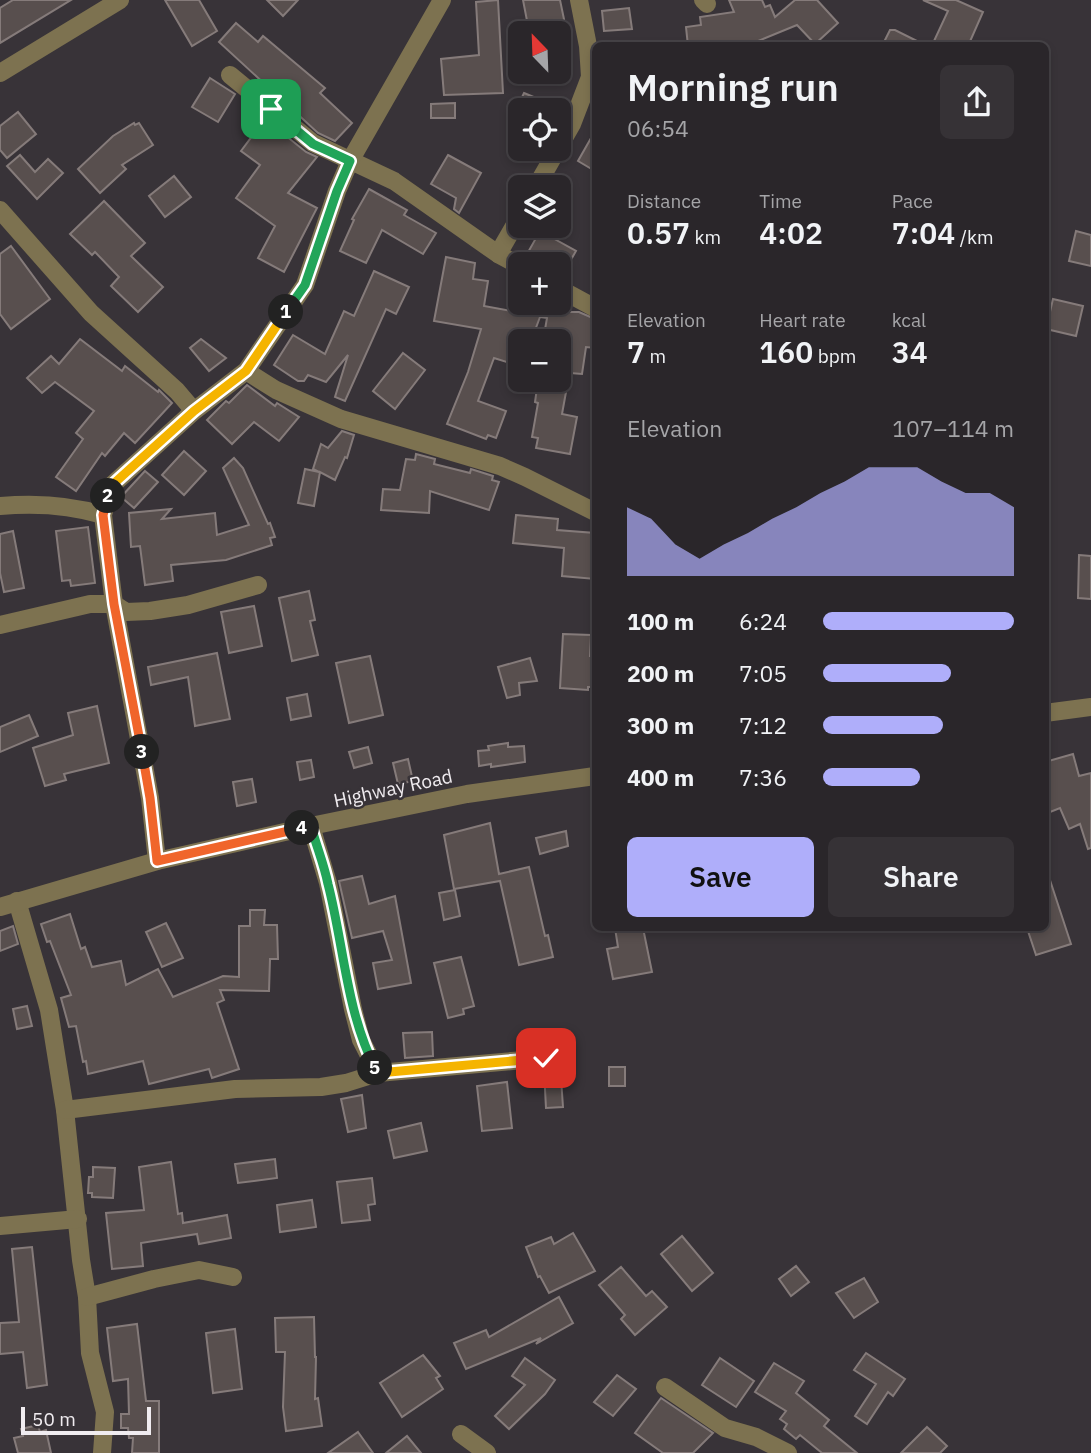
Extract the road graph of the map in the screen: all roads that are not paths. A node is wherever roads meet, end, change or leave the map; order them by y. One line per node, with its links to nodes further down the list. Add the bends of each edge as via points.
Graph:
1 (120, 0): 4 (street)
2 (442, 0): 6 (street)
3 (581, 0): 7 (street, via 590,77 572,124)
4 (0, 73)
5 (230, 75): 6 (street, via 313,144)
6 (350, 161): 10 (street, via 394,181); 14 (street, via 305,285)
7 (543, 175)
8 (1, 215): 15 (street, via 91,313)
9 (508, 237): 10 (street)
10 (498, 254): 11 (street)
11 (508, 259)
12 (571, 295): 13 (street)
13 (592, 305)
14 (246, 371): 15 (street); 17 (street, via 341,419 499,466)
15 (194, 411): 18 (street, via 110,487)
16 (0, 506): 18 (street, via 23,504)
17 (592, 510)
18 (103, 515): 20 (street)
19 (258, 584): 20 (street, via 150,611 126,612)
20 (114, 604): 21 (street, via 90,604); 26 (street)
21 (0, 625)
22 (1091, 707): 23 (street)
23 (1049, 712)
24 (592, 776): 25 (street, Highway Road, via 467,794)
25 (311, 826): 26 (street, Highway Road); 30 (street, via 328,883 355,1019)
26 (157, 861): 27 (street, Highway Road)
27 (17, 901): 28 (street, Highway Road); 31 (street, via 49,1010)
28 (0, 907)
29 (546, 1058): 30 (street)
30 (378, 1073): 31 (street, via 321,1087 235,1089)
31 (65, 1110): 32 (street)
32 (78, 1219): 33 (street); 35 (street)
33 (0, 1226)
34 (233, 1277): 35 (street, via 199,1270)
35 (87, 1297): 38 (street, via 90,1353 105,1412)
36 (665, 1387): 40 (street, via 725,1428)
37 (461, 1434): 39 (street)
38 (102, 1453)
39 (486, 1453)
40 (788, 1453)

